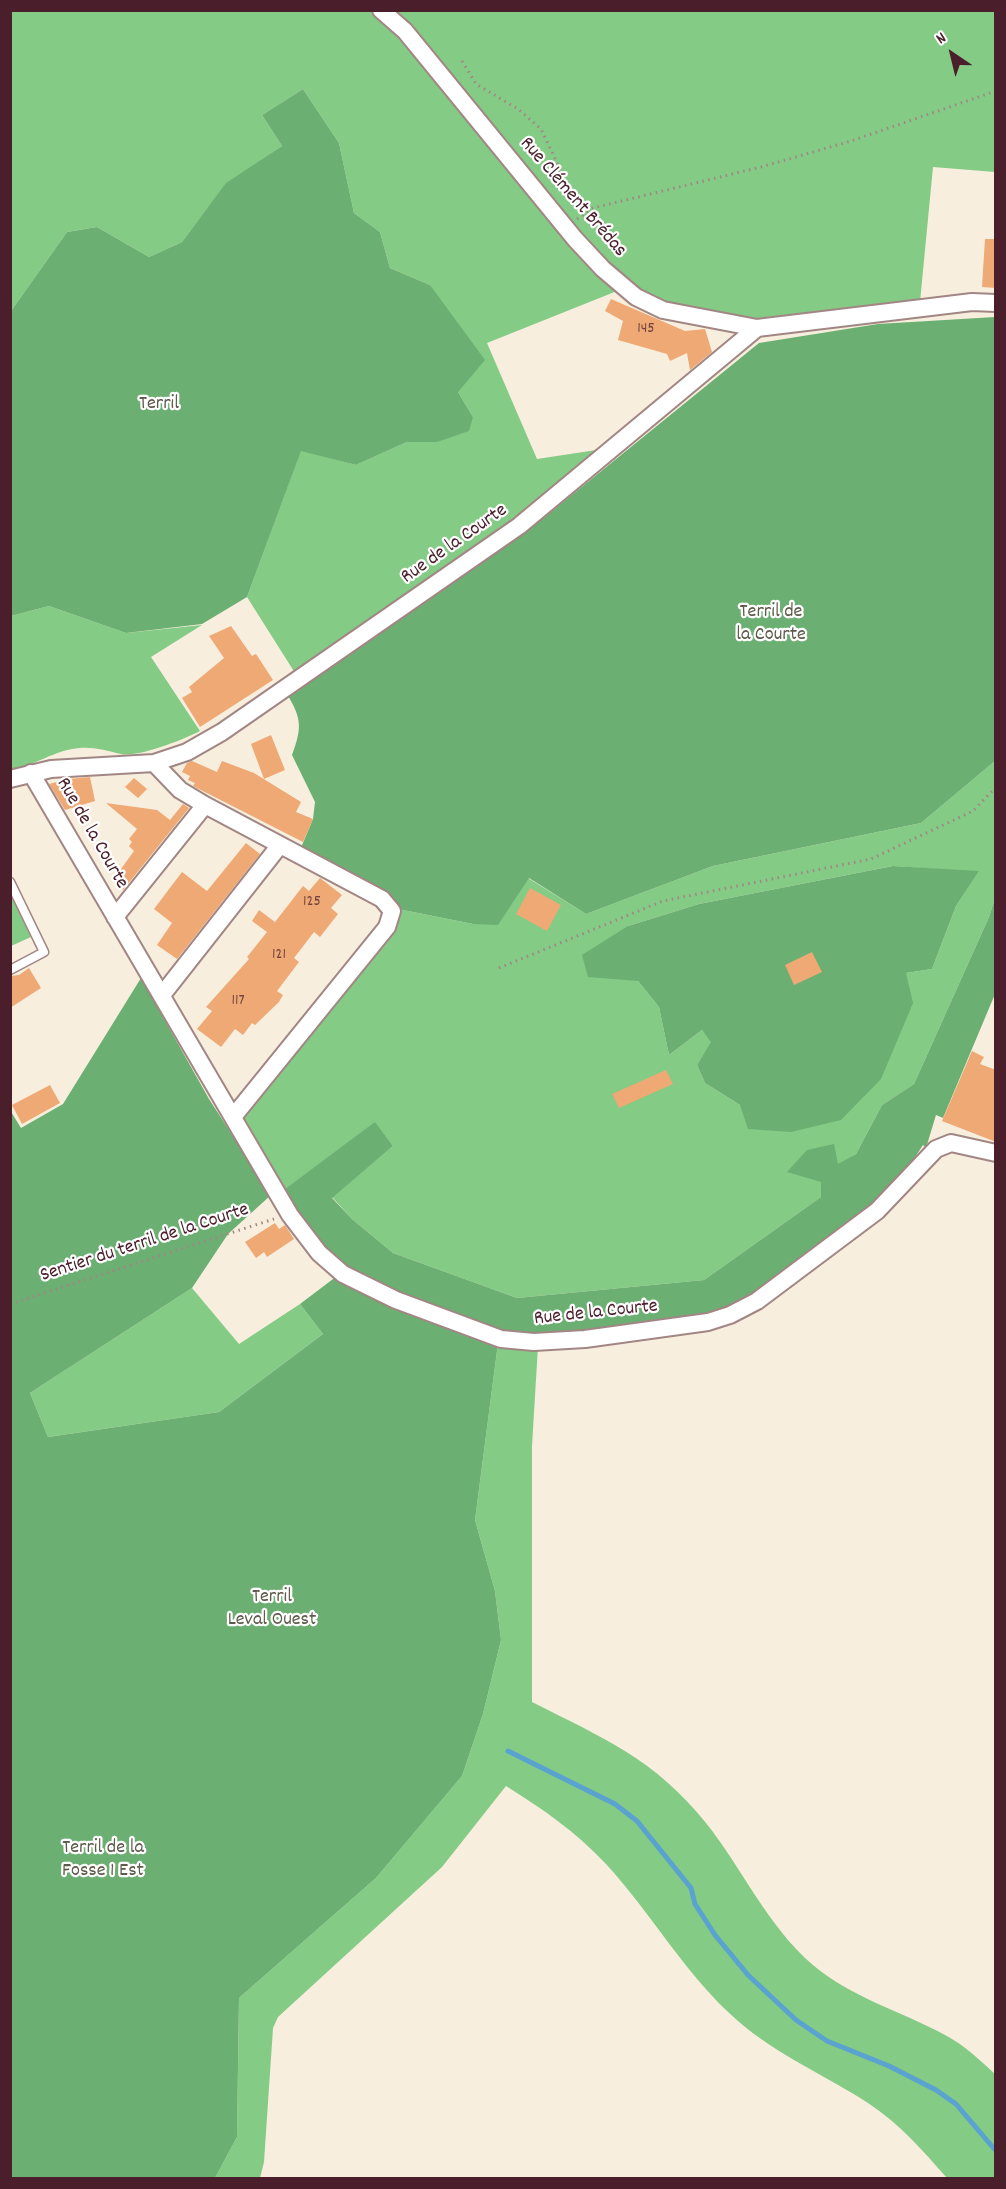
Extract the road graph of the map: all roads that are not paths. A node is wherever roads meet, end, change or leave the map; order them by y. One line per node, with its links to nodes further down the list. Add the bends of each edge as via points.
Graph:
1 (381, 10): 3 (street, Rue Clément Brédas, via 405,31 603,269 636,297 663,310)
2 (996, 303): 3 (street, Rue Clément Brédas, via 949,304)
3 (757, 328): 4 (street, Rue de la Courte, via 519,526 222,732 188,752)
4 (154, 763): 5 (street, Rue de la Courte); 7 (street, via 180,789)
5 (31, 773): 6 (street, Rue de la Courte); 10 (street, Rue de la Courte)
6 (10, 779)
7 (205, 805): 8 (street); 10 (street, Rue de la Courte)
8 (279, 845): 12 (street); 13 (street, via 382,899 390,905 392,918)
9 (10, 882): 11 (lane, via 44,952)
10 (115, 917): 12 (street, Rue de la Courte)
11 (10, 970)
12 (162, 995): 13 (street, Rue de la Courte)
13 (233, 1117): 14 (street, Rue de la Courte, via 290,1215 319,1253 343,1274 396,1300 501,1339 534,1342 585,1339 708,1322 730,1315 757,1301 877,1211 936,1149 951,1143)
14 (996, 1153)

